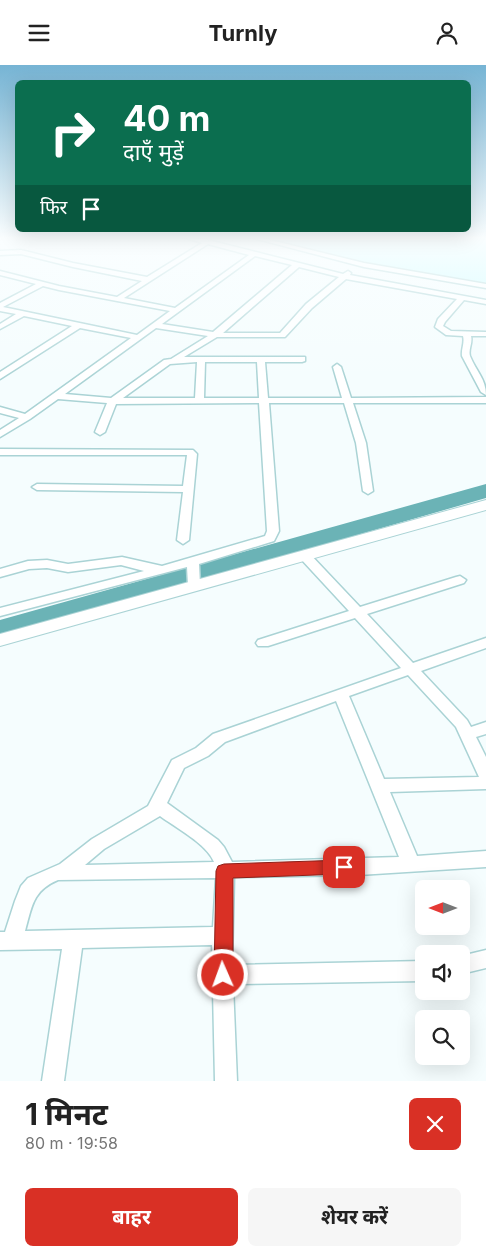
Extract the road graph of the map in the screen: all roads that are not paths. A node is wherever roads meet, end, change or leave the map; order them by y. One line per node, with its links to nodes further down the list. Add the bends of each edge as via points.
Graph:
1 (42, 284): 11 (street)
2 (44, 284): 9 (street)
3 (143, 284): 9 (street)
4 (212, 284): 12 (street)
5 (274, 284): 19 (street)
6 (333, 284): 19 (street, via 282,335)
7 (389, 284): 8 (street)
8 (462, 298): 10 (street); 17 (street, via 439,327 449,333)
9 (118, 299): 12 (street)
10 (486, 302)
11 (0, 307): 13 (street)
12 (176, 310): 15 (street)
13 (22, 313): 14 (street); 16 (street)
14 (79, 325): 20 (street); 27 (street)
15 (154, 325): 19 (street); 20 (street)
16 (0, 327)
17 (466, 334): 18 (street); 29 (street, via 466,356)
18 (486, 334)
19 (215, 335): 24 (street)
20 (137, 337): 30 (street)
21 (261, 359): 22 (street); 23 (street); 34 (street)
22 (302, 359)
23 (201, 360): 24 (street); 33 (street)
24 (173, 361): 32 (street)
25 (0, 365): 27 (street)
26 (337, 367): 35 (street)
27 (12, 368): 28 (street)
28 (0, 376)
29 (486, 392)
30 (57, 397): 32 (street); 37 (street)
31 (486, 400): 35 (street)
32 (113, 401): 33 (street); 38 (street)
33 (199, 401): 34 (street)
34 (266, 401): 35 (street); 47 (street, via 273,534 262,541)
35 (347, 402): 43 (street, via 361,443)
36 (0, 411): 37 (street)
37 (27, 417): 39 (street)
38 (100, 432)
39 (0, 434)
40 (0, 451): 42 (street, via 189,452 192,455)
41 (37, 487): 42 (street)
42 (189, 489): 45 (street)
43 (368, 491)
44 (484, 508): 46 (street)
45 (183, 540)
46 (304, 555): 51 (street); 53 (street)
47 (193, 564): 48 (street); 51 (street)
48 (170, 568): 49 (street, via 142,567 126,561 68,568 28,565); 52 (street)
49 (0, 573)
50 (460, 580): 53 (street)
51 (194, 582): 54 (street)
52 (0, 612)
53 (357, 612): 55 (street); 57 (street)
54 (0, 640)
55 (263, 643)
56 (486, 643): 57 (street)
57 (411, 670): 58 (street); 60 (street)
58 (342, 694): 63 (street); 64 (street, via 219,738 202,753 178,765)
59 (486, 728): 60 (street)
60 (469, 734): 61 (street)
61 (486, 774)
62 (486, 783): 63 (street)
63 (379, 786): 66 (street)
64 (158, 806): 67 (street, via 217,851); 68 (street, via 148,816 98,844)
65 (486, 859): 66 (street)
66 (411, 864): 67 (street)
67 (224, 871): 68 (street); 69 (street)
68 (56, 873): 71 (street, via 44,878 28,892)
69 (222, 936): 70 (street); 75 (street)
70 (74, 940): 71 (street); 76 (street)
71 (6, 941)
72 (486, 959): 73 (street)
73 (470, 963)
74 (415, 971): 75 (street)
75 (223, 975): 77 (street)
76 (53, 1081)
77 (226, 1081)

